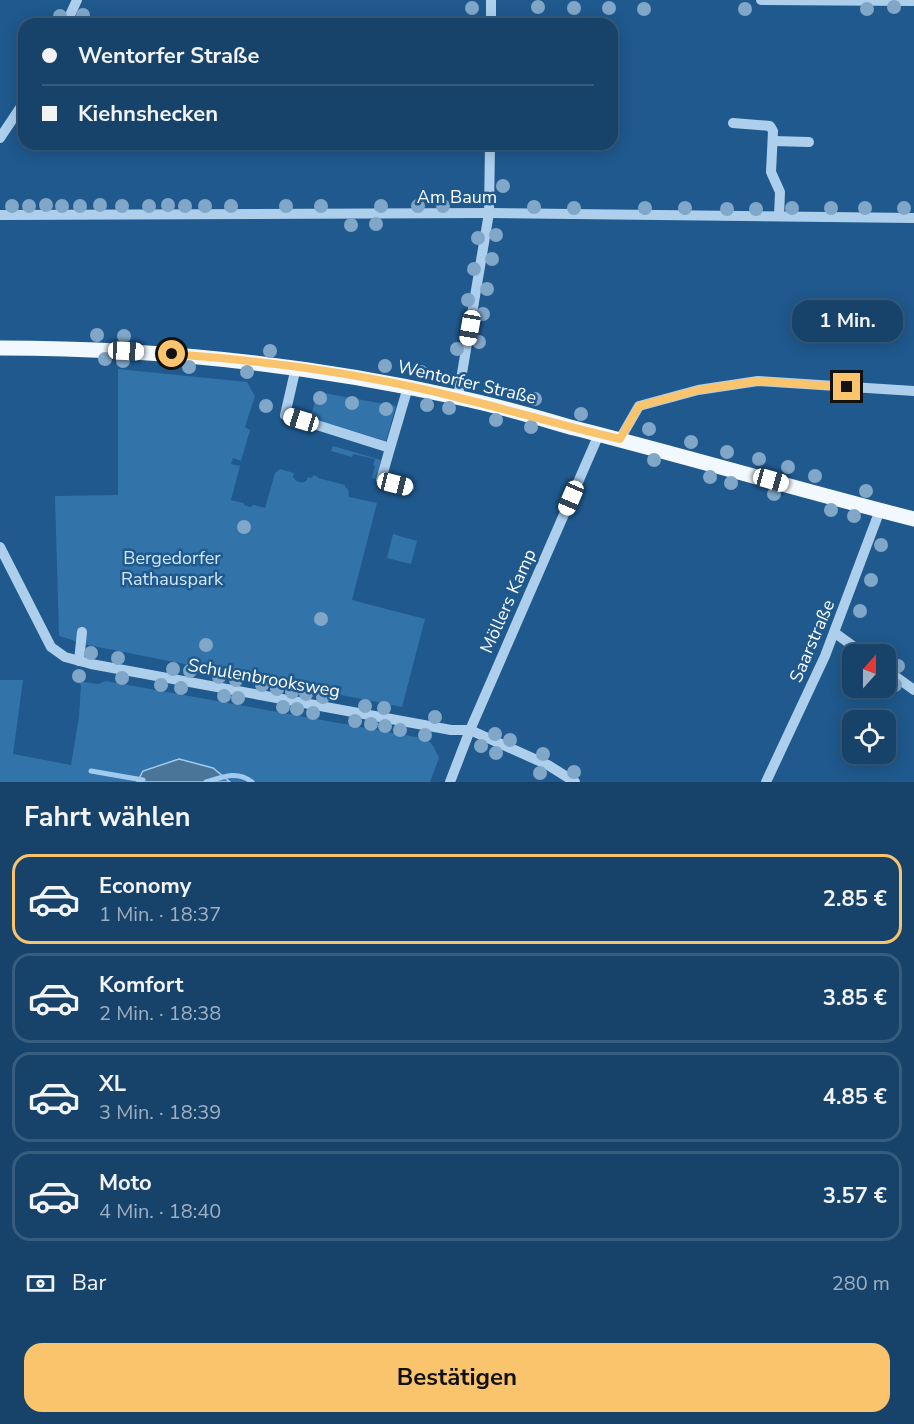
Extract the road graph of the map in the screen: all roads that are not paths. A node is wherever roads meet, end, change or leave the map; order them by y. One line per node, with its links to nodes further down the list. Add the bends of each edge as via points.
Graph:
1 (77, 0): 5 (street)
2 (491, 0): 6 (street)
3 (760, 0): 4 (street)
4 (914, 1)
5 (69, 18)
6 (491, 18)
7 (18, 111): 9 (street)
8 (733, 123): 10 (street, via 770,126)
9 (0, 138)
10 (772, 141): 11 (street); 15 (street, via 771,172 780,192)
11 (809, 142)
12 (490, 150): 13 (street)
13 (489, 213): 14 (street, Am Baum); 15 (street, Am Baum); 21 (street)
14 (0, 215)
15 (779, 216): 16 (street, Am Baum)
16 (914, 218)
17 (0, 348): 18 (main road, Wentorfer Straße, via 146,352)
18 (296, 367): 19 (main road, Wentorfer Straße); 24 (street, via 285,415)
19 (408, 387): 21 (main road, Wentorfer Straße); 24 (street)
20 (914, 391): 23 (street, via 758,381 698,390 639,406)
21 (458, 397): 22 (main road, Wentorfer Straße)
22 (599, 434): 23 (main road, Wentorfer Straße); 35 (street, Möllers Kamp)
23 (620, 439): 26 (main road, Wentorfer Straße)
24 (390, 448): 25 (street, via 381,480)
25 (409, 488)
26 (880, 510): 27 (main road, Wentorfer Straße); 30 (street, Saarstraße)
27 (914, 519)
28 (0, 547): 32 (street, Schulenbrooksweg, via 51,647)
29 (82, 632): 32 (street)
30 (835, 633): 31 (street); 38 (street, Saarstraße)
31 (850, 644)
32 (79, 661): 35 (street, Schulenbrooksweg, via 451,730)
33 (896, 677): 34 (street)
34 (914, 690)
35 (470, 730): 36 (street, Möllers Kamp); 37 (street, Schulenbrooksweg, via 548,765)
36 (450, 782)
37 (575, 782)
38 (766, 782)

